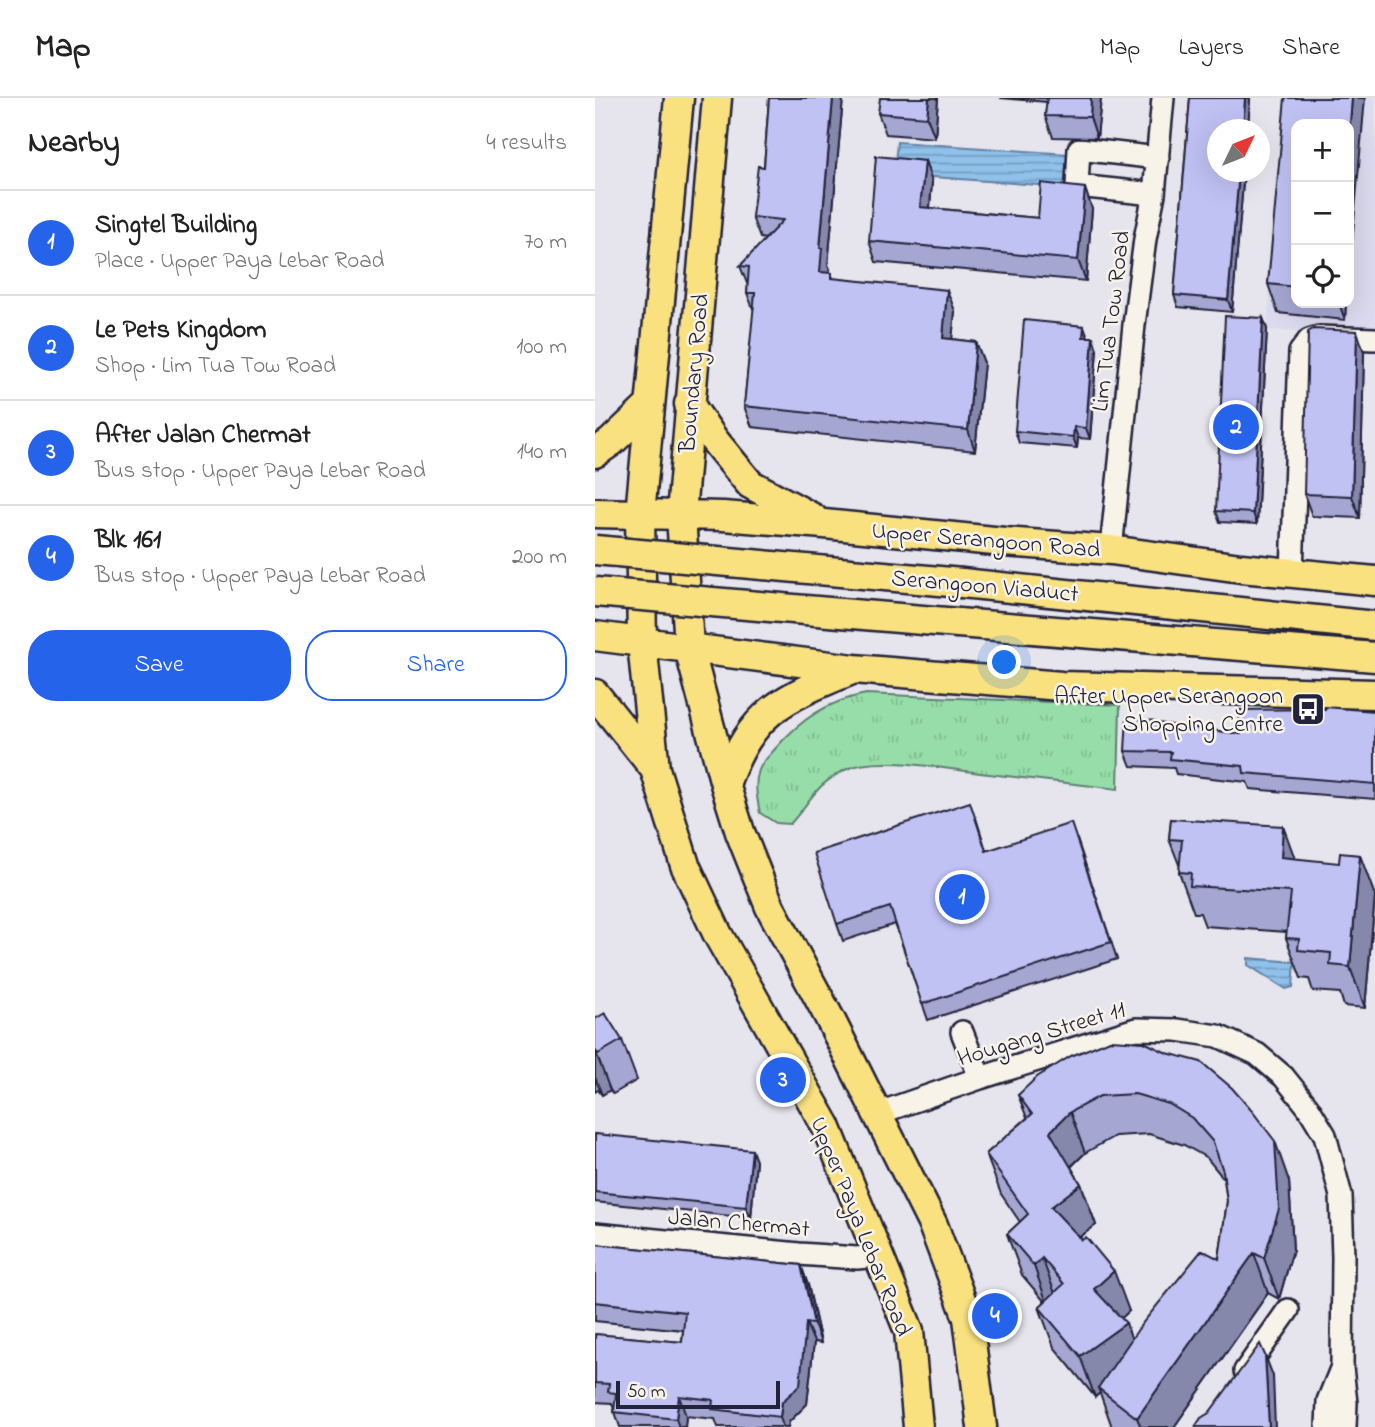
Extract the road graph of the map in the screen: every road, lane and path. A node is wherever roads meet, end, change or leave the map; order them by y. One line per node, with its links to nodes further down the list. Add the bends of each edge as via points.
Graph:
1 (679, 98): 8 (main road, Boundary Road)
2 (717, 98): 7 (main road, Boundary Road)
3 (1163, 98): 4 (street, Lim Tua Tow Road)
4 (1158, 158): 5 (street, Lim Tua Tow Road); 5 (street, via 1079,149 1077,186)
5 (1154, 194): 15 (street, Lim Tua Tow Road, via 1136,312)
6 (1375, 339): 16 (street, via 1319,337 1309,340 1300,352)
7 (689, 404): 12 (main road, Boundary Road); 13 (main road, via 750,484)
8 (650, 405): 9 (main road); 11 (main road, Boundary Road)
9 (595, 453)
10 (595, 513): 11 (main road, Upper Serangoon Road)
11 (641, 514): 12 (main road, Upper Serangoon Road); 21 (main road, Boundary Road)
12 (681, 514): 13 (main road, Upper Serangoon Road); 22 (main road, Boundary Road)
13 (824, 524): 15 (main road, Upper Serangoon Road)
14 (595, 550): 19 (main road, Serangoon Viaduct, bridge)
15 (1111, 550): 16 (main road, Upper Serangoon Road)
16 (1292, 573): 17 (main road, Upper Serangoon Road)
17 (1375, 580)
18 (595, 592): 23 (main road, Serangoon Viaduct, bridge)
19 (1375, 626)
20 (595, 636): 21 (main road)
21 (642, 643): 22 (main road); 27 (main road, Upper Paya Lebar Road)
22 (689, 648): 24 (main road); 28 (main road)
23 (1375, 657)
24 (854, 669): 26 (main road, via 1061,686); 28 (main road, via 809,688 766,715 749,733)
25 (595, 694): 27 (main road)
26 (1375, 694)
27 (655, 769): 33 (main road, Upper Paya Lebar Road, via 685,865 718,934 826,1126)
28 (725, 784): 31 (main road, via 769,907)
29 (962, 1032): 30 (street)
30 (980, 1078): 31 (street, Hougang Street 11); 35 (street, Hougang Street 11, via 1136,1029 1218,1036 1257,1054 1284,1077 1325,1135 1341,1196)
31 (876, 1114): 38 (main road, via 933,1225 968,1318)
32 (595, 1234): 33 (street, Jalan Chermat, via 799,1254)
33 (878, 1256): 37 (main road, Upper Paya Lebar Road, via 909,1331)
34 (1289, 1310): 36 (street)
35 (1342, 1368): 39 (street, Hougang Street 11, via 1328,1401); 40 (street, Hougang Street 11)
36 (1236, 1384)
37 (918, 1427)
38 (982, 1427)
39 (1327, 1427)
40 (1345, 1427)

